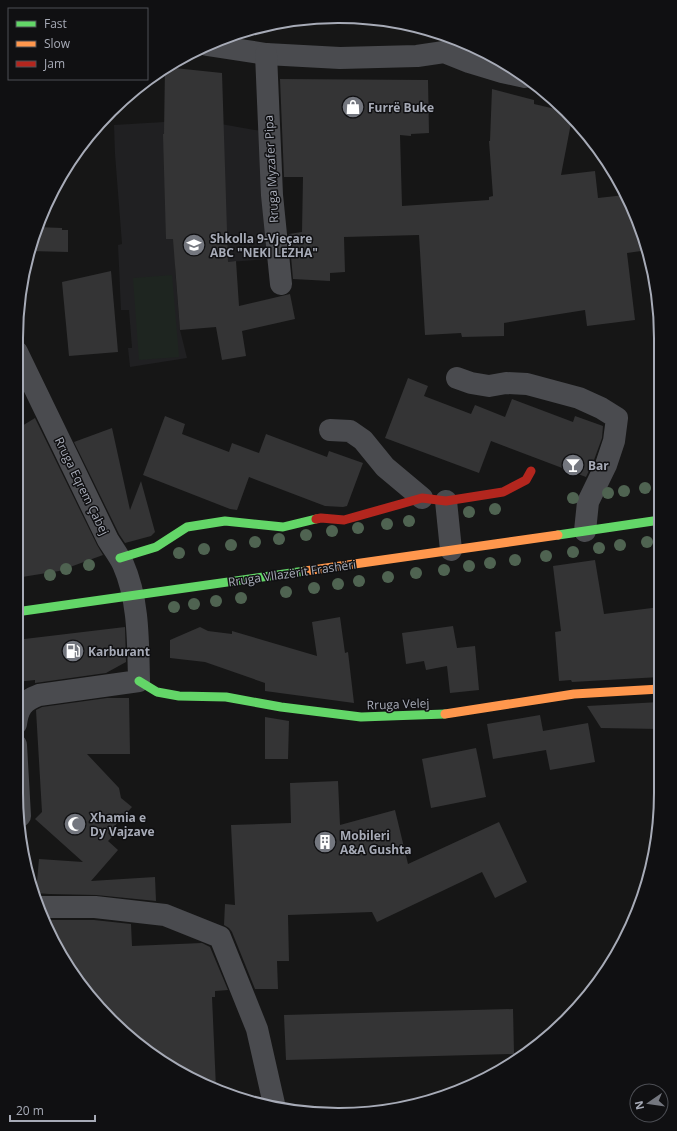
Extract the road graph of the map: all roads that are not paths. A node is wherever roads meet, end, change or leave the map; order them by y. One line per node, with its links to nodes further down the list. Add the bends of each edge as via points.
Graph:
1 (450, 45): 3 (street, via 417,56 340,58); 4 (street, via 469,62)
2 (218, 47): 3 (street)
3 (266, 54): 5 (street, Rruga Myzafer Pipa, via 272,195)
4 (510, 74)
5 (281, 284)
6 (457, 378): 13 (street, via 489,386 506,383 527,384 578,398 617,418 614,441 606,465 588,502)
7 (23, 381): 15 (street, Rruga Eqrem Çabej)
8 (330, 430): 10 (street, via 350,431 363,440 385,467)
9 (531, 471): 11 (street, via 526,480 503,492)
10 (422, 498): 11 (street); 15 (street, via 344,520 321,518 282,527 225,521 187,527 156,547)
11 (446, 501): 14 (street)
12 (654, 521): 13 (street, Rruga Vllazërit Frashëri)
13 (585, 531): 14 (street, Rruga Vllazërit Frashëri)
14 (451, 550): 16 (street, Rruga Vllazërit Frashëri)
15 (120, 558): 16 (street, Rruga Eqrem Çabej)
16 (132, 595): 17 (street, Rruga Vllazërit Frashëri); 18 (street, via 138,639)
17 (23, 611)
18 (139, 681): 19 (street, Rruga Velej, via 157,692 179,696 226,697 361,717 442,714 574,694); 20 (street, via 39,695 28,699)
19 (654, 689)
20 (23, 706)
21 (45, 907): 22 (street, via 95,907 165,915 220,937 257,1029)
22 (273, 1101)

